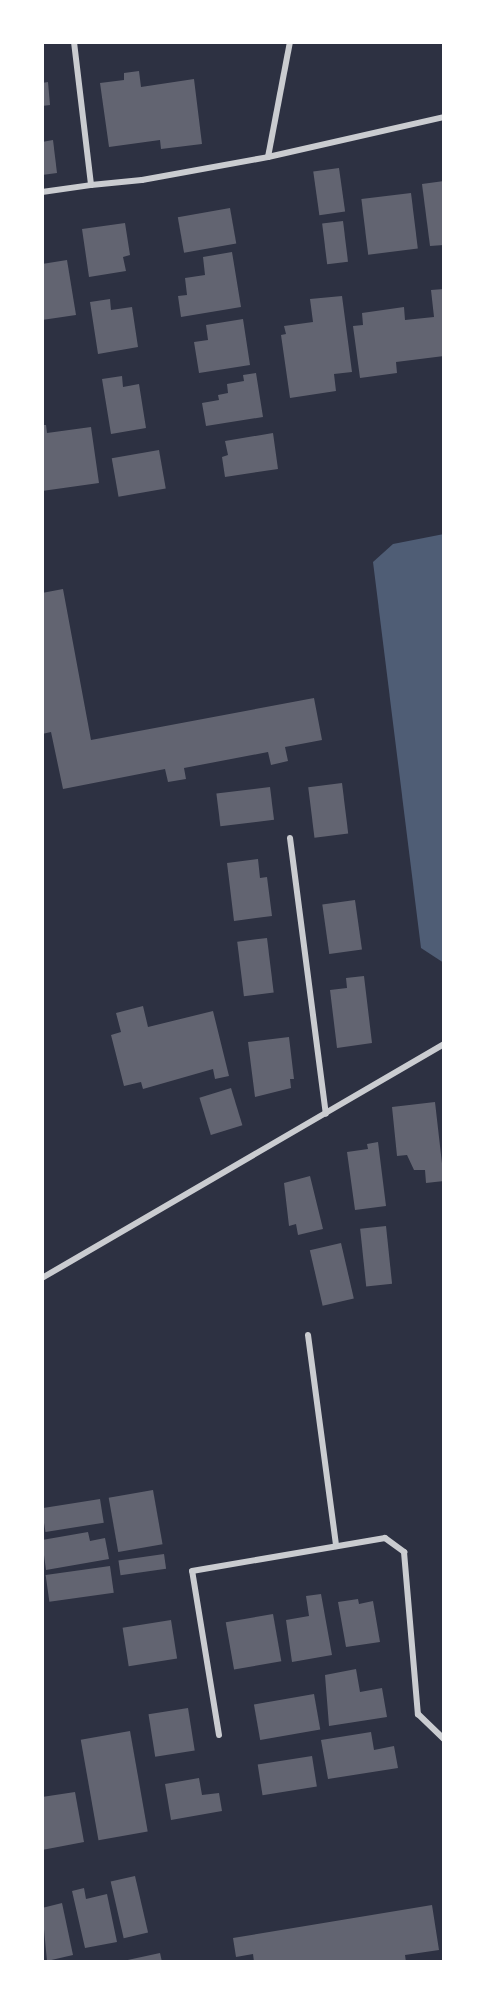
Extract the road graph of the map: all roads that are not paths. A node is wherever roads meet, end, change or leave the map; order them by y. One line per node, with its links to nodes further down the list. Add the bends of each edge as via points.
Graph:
1 (74, 42): 5 (street)
2 (290, 42): 4 (street)
3 (444, 117): 4 (street)
4 (268, 157): 5 (street, via 142,180)
5 (91, 185): 6 (street)
6 (42, 192)
7 (290, 838): 9 (street)
8 (444, 1044): 9 (street)
9 (326, 1114): 10 (street)
10 (42, 1278)
11 (308, 1335): 12 (street)
12 (336, 1546): 13 (street, via 192,1571); 14 (street, via 385,1538 404,1552 418,1714)
13 (219, 1735)
14 (444, 1738)

